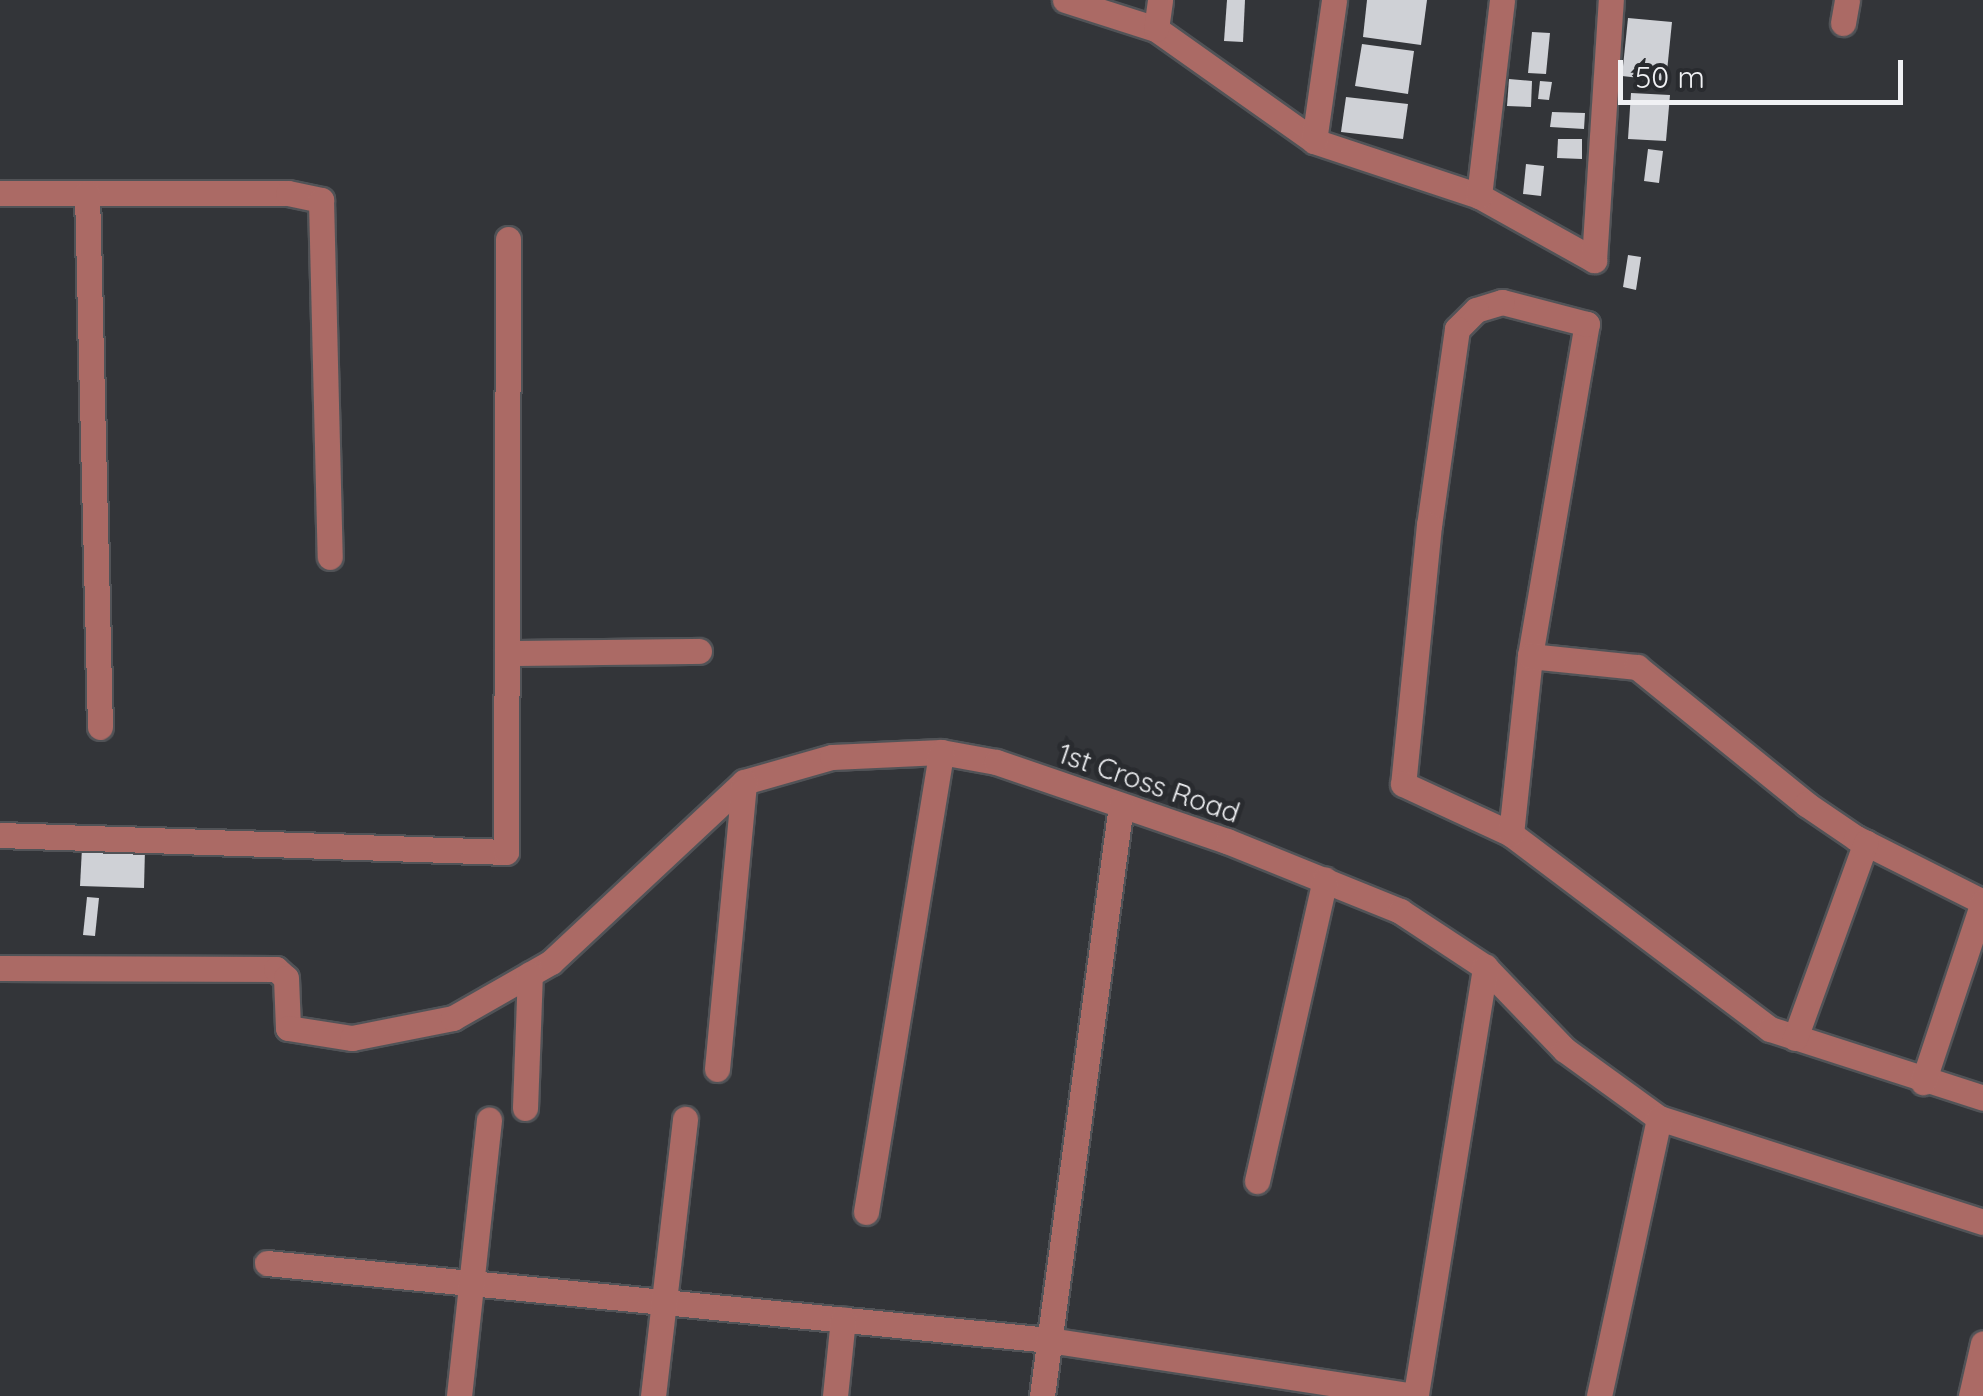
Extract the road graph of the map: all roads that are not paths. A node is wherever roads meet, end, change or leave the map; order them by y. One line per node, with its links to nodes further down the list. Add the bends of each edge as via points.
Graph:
1 (1065, 0): 6 (street)
2 (1160, 0): 6 (street)
3 (1334, 0): 7 (street)
4 (1502, 0): 10 (street)
5 (1611, 0): 10 (street, via 1594,260)
6 (1156, 29): 7 (street)
7 (1314, 141): 10 (street)
8 (0, 193): 9 (street)
9 (87, 193): 12 (street, via 288,194 321,200); 16 (street)
10 (1479, 196)
11 (508, 238): 14 (street)
12 (330, 557)
13 (699, 650): 14 (street)
14 (507, 652): 21 (street, via 506,852)
15 (1530, 656): 20 (street); 20 (street, via 1587,324 1502,302 1476,310 1458,330 1428,525 1403,784); 22 (street, via 1637,667 1730,746)
16 (100, 726)
17 (941, 752): 18 (street, 1st Cross Road, via 832,758); 19 (street, 1st Cross Road, via 996,762); 36 (street)
18 (744, 782): 26 (street, 1st Cross Road, via 551,962); 28 (street)
19 (1121, 805): 23 (street, 1st Cross Road); 42 (street)
20 (1511, 834): 27 (street, via 1770,1029)
21 (0, 835)
22 (1866, 842): 27 (street); 29 (street, via 1983,902)
23 (1325, 880): 25 (street, 1st Cross Road, via 1400,912); 35 (street)
24 (0, 968): 26 (street, 1st Cross Road, via 276,969 286,978 288,1028 352,1038 453,1018)
25 (1485, 968): 32 (street, 1st Cross Road, via 1565,1050); 44 (street)
26 (530, 974): 31 (street)
27 (1794, 1038): 29 (street)
28 (718, 1068)
29 (1923, 1082): 30 (street)
30 (1983, 1098)
31 (525, 1108)
32 (1659, 1118): 37 (street, 1st Cross Road); 49 (street)
33 (685, 1119): 40 (street)
34 (489, 1120): 39 (street)
35 (1257, 1181)
36 (866, 1212)
37 (1983, 1222)
38 (267, 1263): 39 (street)
39 (471, 1282): 40 (street); 45 (street)
40 (664, 1302): 41 (street); 46 (street)
41 (843, 1319): 42 (street); 47 (street)
42 (1049, 1340): 44 (street); 48 (street)
43 (1983, 1344): 50 (street)
44 (1416, 1395)
45 (459, 1396)
46 (653, 1396)
47 (836, 1396)
48 (1042, 1396)
49 (1599, 1396)
50 (1971, 1396)

